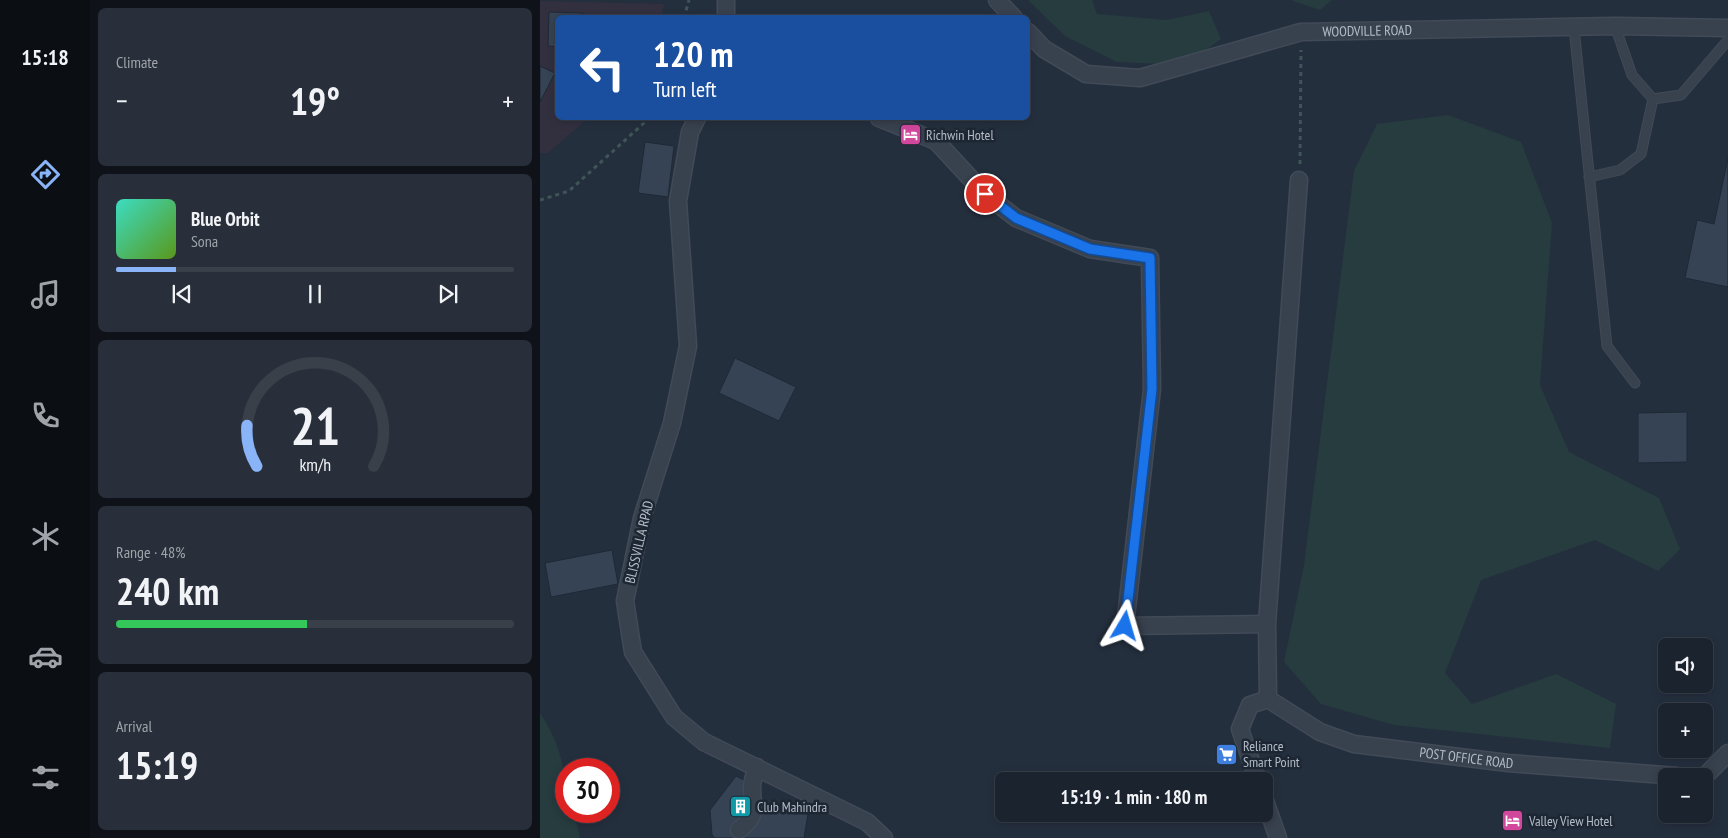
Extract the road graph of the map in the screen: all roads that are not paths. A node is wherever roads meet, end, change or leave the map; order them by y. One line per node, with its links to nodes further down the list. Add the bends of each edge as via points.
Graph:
1 (726, 0): 3 (street)
2 (997, 0): 4 (street)
3 (726, 15)
4 (1011, 15)
5 (1614, 26): 6 (street, WOODVILLE ROAD); 7 (street, WOODVILLE ROAD); 10 (lane, via 1632,75)
6 (1574, 28): 8 (street, WOODVILLE ROAD, via 1302,32 1140,78 1086,74 1044,49); 13 (lane)
7 (1728, 28)
8 (1030, 34)
9 (1728, 40): 10 (lane, via 1681,94)
10 (1653, 99): 13 (lane, via 1641,154 1620,170)
11 (696, 120): 19 (street, BLISSVILLA RPAD, via 690,132 678,201 688,346 672,423 642,518 625,601 632,652 674,717 704,742)
12 (884, 120): 16 (street, via 936,140 985,194 1016,218 1090,249 1150,258 1152,389 1125,626)
13 (1589, 177): 15 (lane, via 1607,346)
14 (1299, 180): 16 (street)
15 (1635, 383)
16 (1267, 624): 17 (street)
17 (1268, 699): 21 (street, via 1250,705 1240,729); 22 (street, POST OFFICE ROAD, via 1320,732 1354,744 1508,763)
18 (1728, 753): 20 (street)
19 (757, 767): 24 (street, via 752,786 755,804 748,824); 25 (street, BLISSVILLA RPAD, via 867,822)
20 (1713, 768)
21 (1255, 772)
22 (1658, 775)
23 (1272, 822): 26 (street)
24 (739, 830)
25 (884, 838)
26 (1278, 838)

